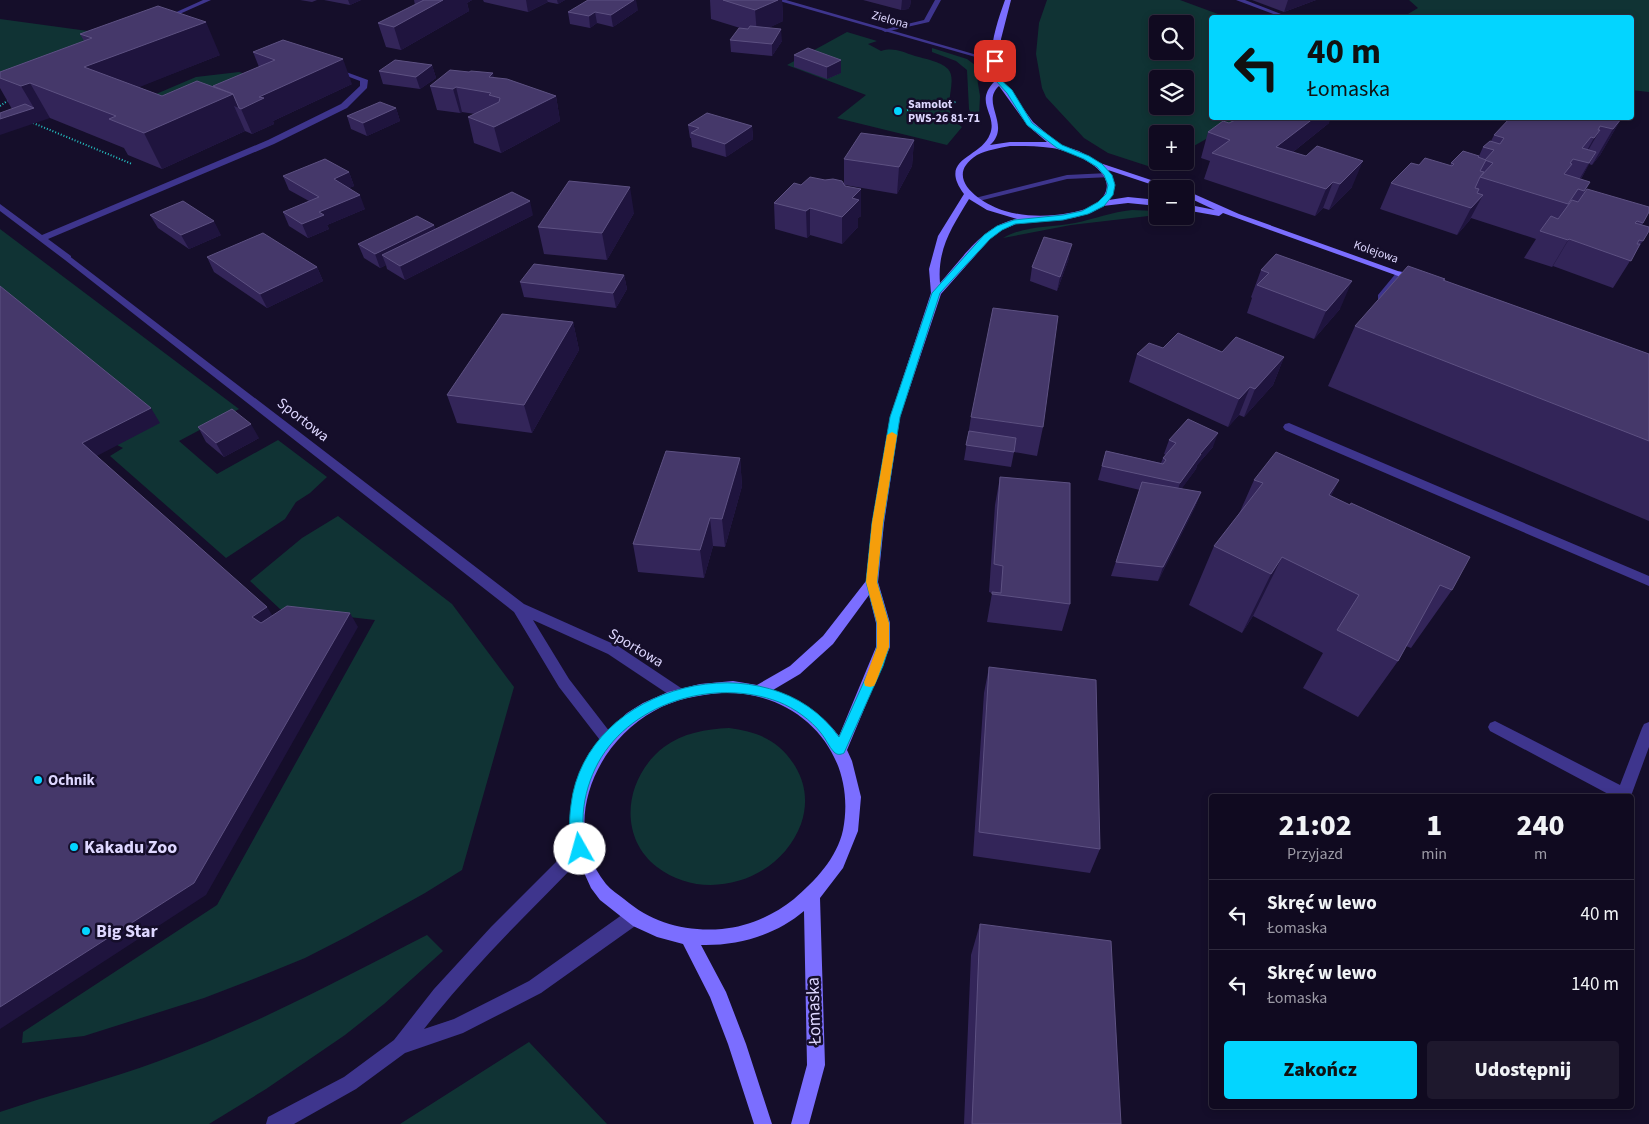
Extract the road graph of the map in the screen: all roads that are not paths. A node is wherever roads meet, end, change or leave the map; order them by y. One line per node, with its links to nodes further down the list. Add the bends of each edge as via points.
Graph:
1 (208, 0): 7 (street)
2 (779, 0): 8 (street, Zielona)
3 (938, 0): 8 (street, via 927,20)
4 (1008, 0): 9 (street)
5 (1239, 0): 6 (street)
6 (1278, 14)
7 (159, 22)
8 (885, 30): 9 (street, Zielona)
9 (995, 61): 11 (street)
10 (325, 67): 25 (street, via 364,80 364,86 344,106 271,142)
11 (999, 81): 12 (street, via 1029,124); 13 (street, via 991,90 989,101 996,135)
12 (1059, 147): 13 (street, via 1010,144); 14 (street)
13 (975, 154): 17 (street, via 964,162 958,172 960,183)
14 (1100, 165): 15 (street); 16 (street)
15 (1108, 175): 17 (street, via 1058,179); 20 (street, via 1112,185)
16 (1149, 181)
17 (971, 196): 24 (street, via 997,210); 28 (street, via 942,236 934,270)
18 (1194, 197): 23 (street, Kolejowa)
19 (1149, 202): 20 (street, via 1128,200)
20 (1101, 204): 24 (street, via 1078,214)
21 (0, 207): 25 (street, Sportowa)
22 (1194, 209): 23 (street, Kolejowa)
23 (1236, 216): 26 (street, Kolejowa)
24 (1038, 218): 28 (street, via 1014,222 993,232)
25 (42, 238): 33 (street, Sportowa)
26 (1400, 274): 27 (street, Kolejowa); 29 (street)
27 (1424, 282)
28 (936, 293): 32 (street, via 895,417)
29 (1380, 299)
30 (1289, 427): 31 (street)
31 (1649, 581)
32 (872, 582): 34 (street, via 828,640 794,670); 39 (street, via 883,623 883,647)
33 (519, 608): 35 (street, Sportowa, via 613,650); 38 (street, Sportowa, via 564,683)
34 (759, 691): 35 (street, via 724,687); 39 (street, via 806,711 825,728)
35 (679, 694): 38 (street, via 640,712 619,727)
36 (1495, 727): 40 (street)
37 (1649, 728): 41 (street)
38 (608, 740): 42 (street, via 591,764 579,792 576,820)
39 (840, 749): 43 (street, via 851,776 855,807 848,839 835,869)
40 (1622, 794)
41 (1624, 794)
42 (580, 849): 44 (street, via 598,887); 46 (street, via 440,995)
43 (812, 897): 45 (street, via 795,911 755,930 718,938); 49 (street, Łomaska, via 816,1065)
44 (632, 918): 45 (street, via 659,930); 46 (street, via 535,987 457,1027)
45 (688, 937): 48 (street, via 717,992)
46 (400, 1046): 47 (street, via 350,1083)
47 (275, 1124)
48 (763, 1124)
49 (800, 1124)

